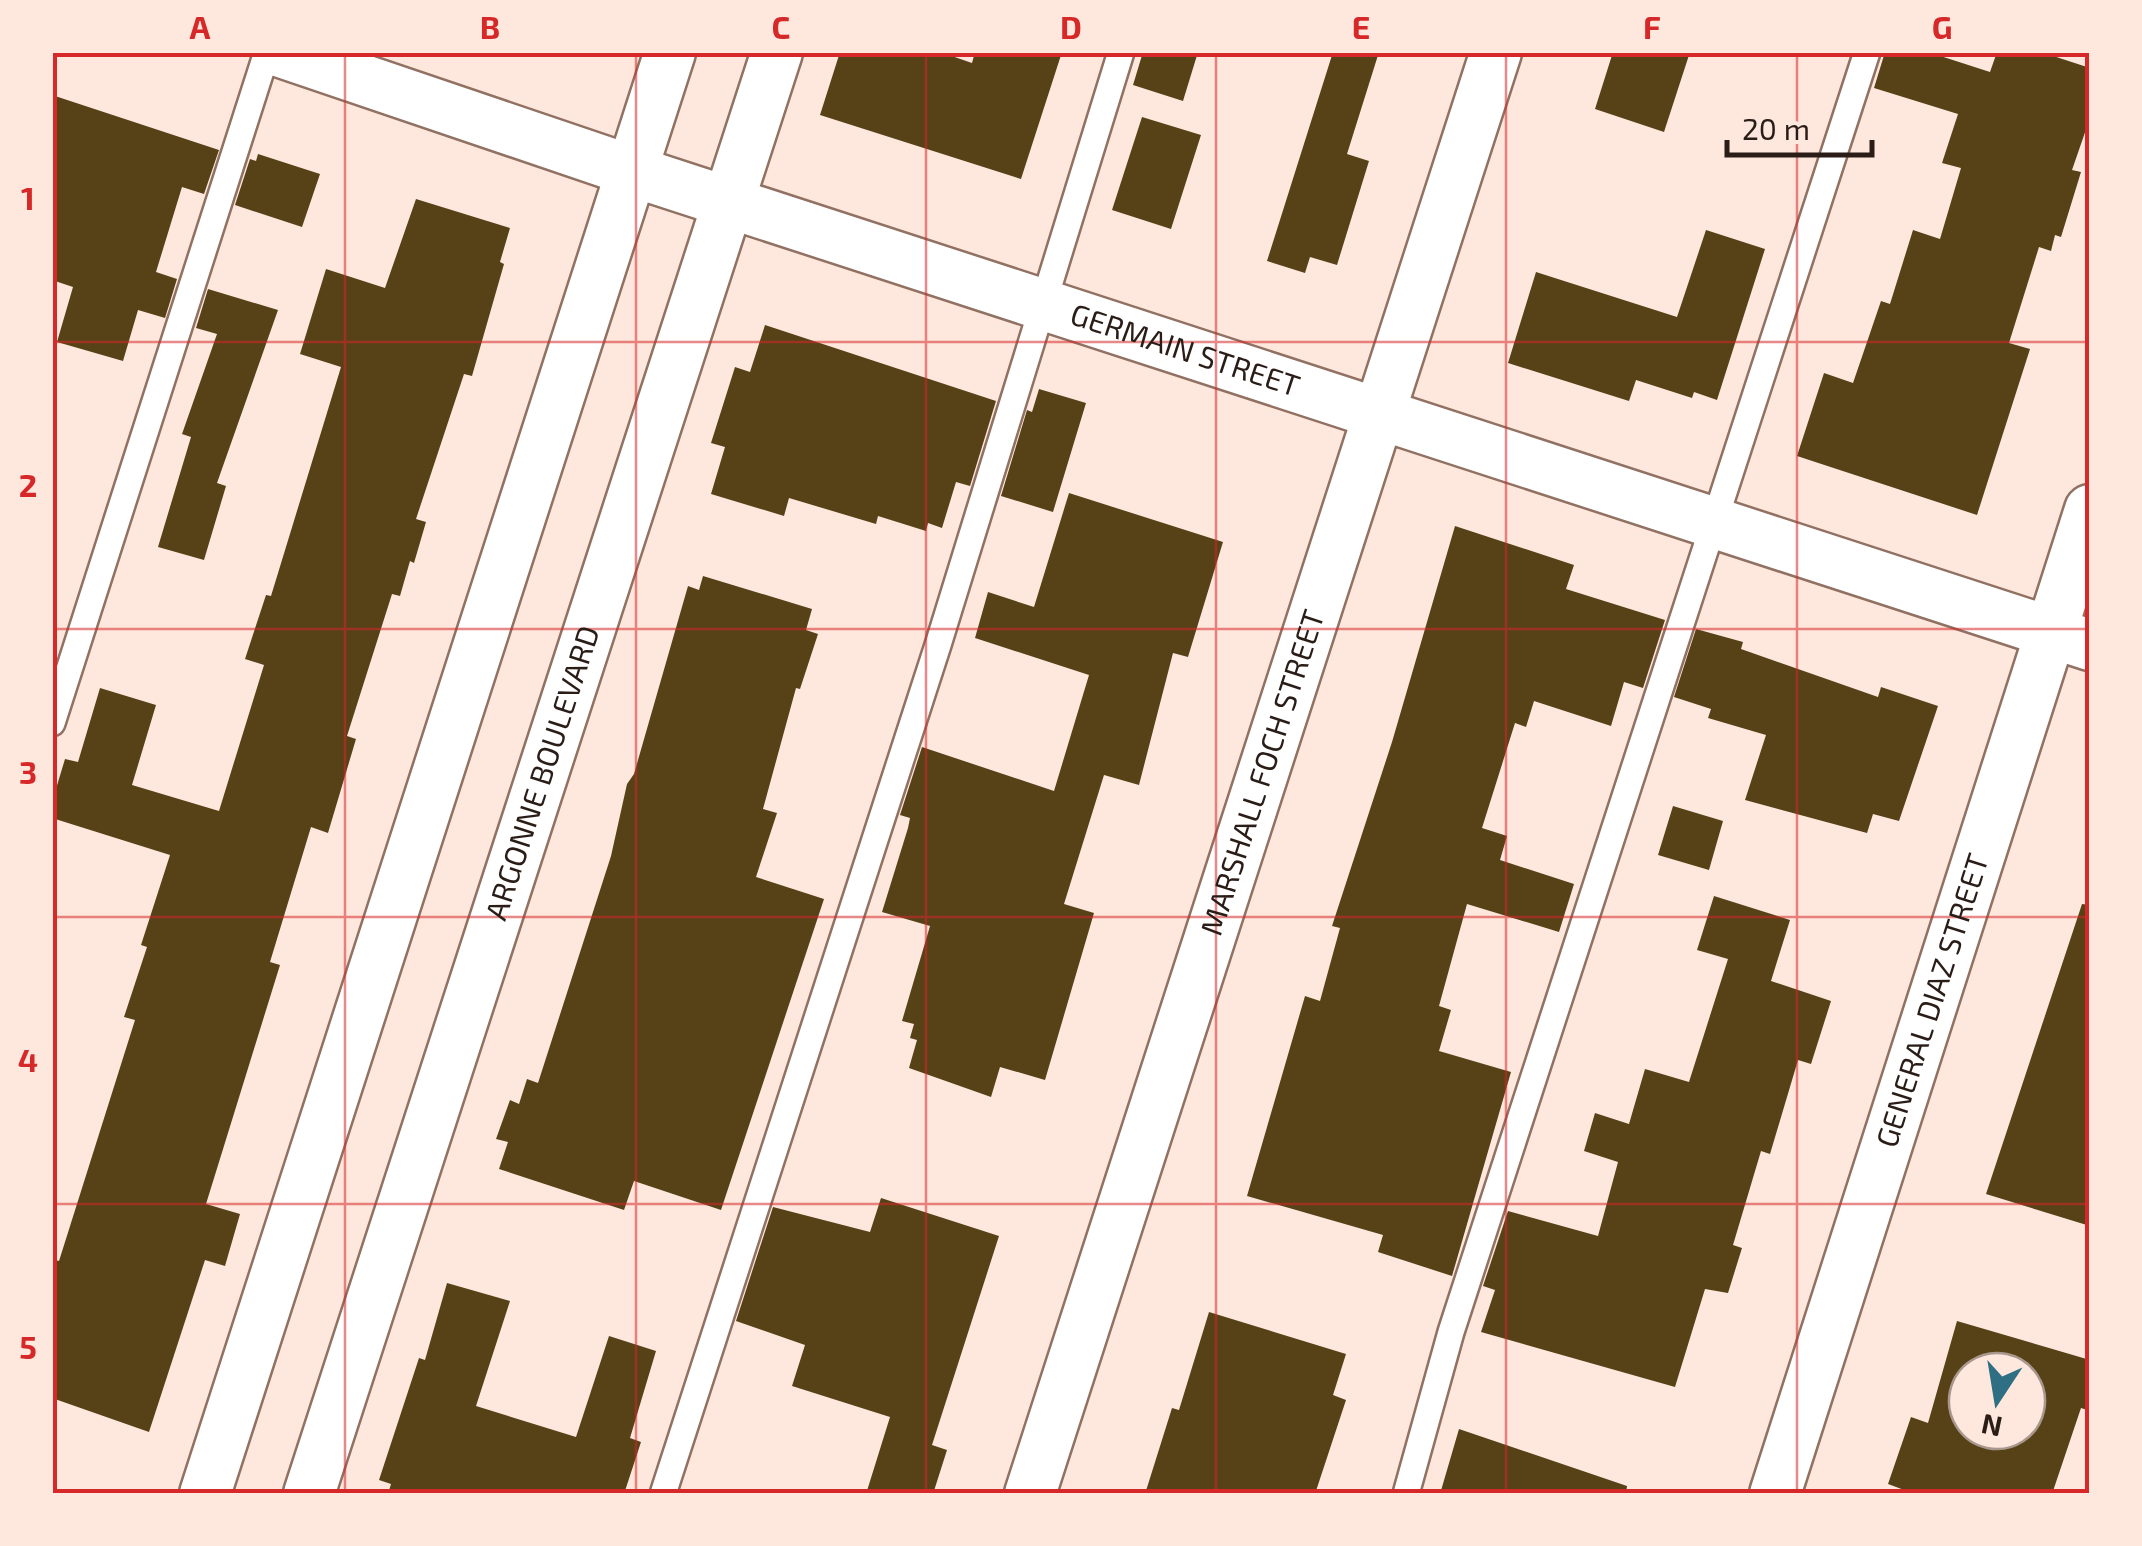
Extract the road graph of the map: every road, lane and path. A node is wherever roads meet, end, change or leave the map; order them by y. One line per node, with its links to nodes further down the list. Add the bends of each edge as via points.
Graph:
1 (267, 52): 15 (lane)
2 (281, 52): 8 (street, GERMAIN STREET)
3 (670, 52): 8 (street)
4 (776, 52): 9 (street, ARGONNE BOULEVARD)
5 (1121, 52): 10 (lane)
6 (1496, 52): 11 (street, MARSHALL FOCH STREET)
7 (1867, 52): 13 (lane)
8 (632, 172): 9 (street, GERMAIN STREET); 16 (street)
9 (726, 202): 10 (street, GERMAIN STREET); 17 (street, ARGONNE BOULEVARD)
10 (1041, 304): 11 (street, GERMAIN STREET); 18 (lane, via 938,645)
11 (1378, 413): 13 (street, GERMAIN STREET); 19 (street, MARSHALL FOCH STREET)
12 (2090, 510): 14 (street, GENERAL DIAZ STREET)
13 (1712, 522): 14 (street, GERMAIN STREET); 20 (lane, via 1451,1332)
14 (2070, 639): 21 (street, GENERAL DIAZ STREET)
15 (52, 722)
16 (205, 1494)
17 (309, 1494)
18 (663, 1494)
19 (1030, 1494)
20 (1406, 1494)
21 (1775, 1494)

